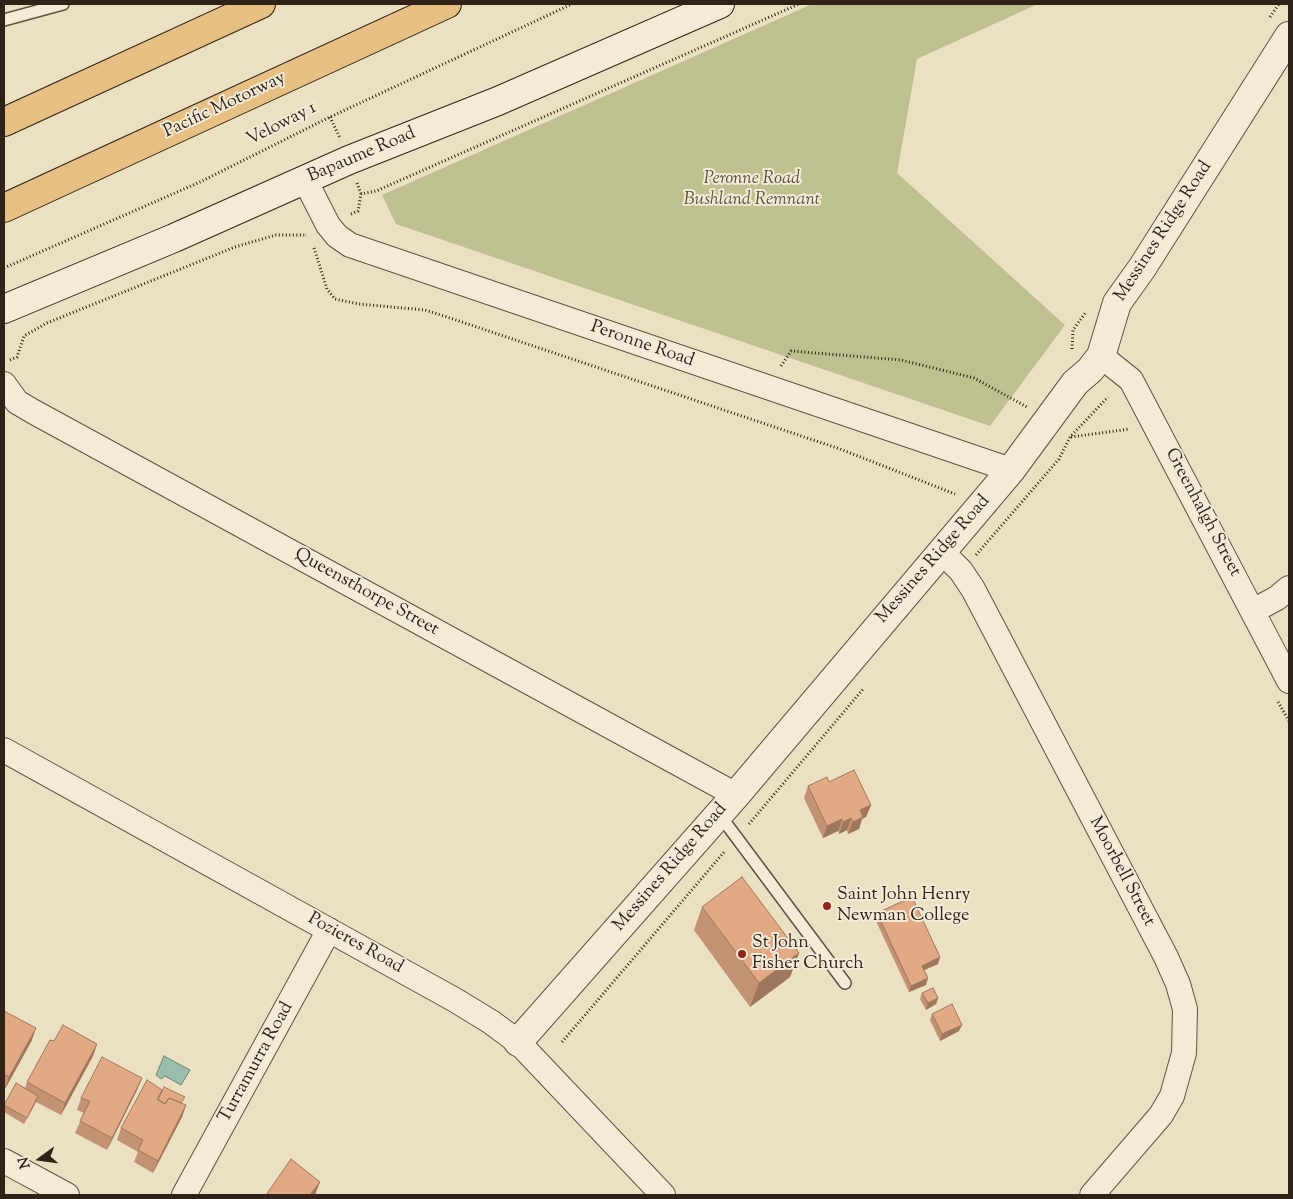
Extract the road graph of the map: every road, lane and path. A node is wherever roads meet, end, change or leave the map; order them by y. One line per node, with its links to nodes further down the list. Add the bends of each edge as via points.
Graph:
1 (63, 4): 7 (lane)
2 (261, 4): 9 (highway)
3 (447, 4): 11 (highway, Pacific Motorway)
4 (572, 4): 15 (path, Veloway 1, via 330,117 200,182)
5 (720, 4): 10 (street, Bapaume Road, via 498,101)
6 (799, 4): 12 (path, via 376,191 362,194)
7 (4, 20)
8 (1289, 36): 17 (street, Messines Ridge Road, via 1117,303)
9 (4, 122)
10 (305, 180): 16 (street, Bapaume Road); 20 (street, Peronne Road, via 328,225 350,246)
11 (4, 208)
12 (358, 211)
13 (312, 235): 18 (path, via 276,235 235,247 56,320 24,336)
14 (313, 241): 24 (path, via 327,289 336,299 425,310 840,449)
15 (4, 268)
16 (4, 309)
17 (1101, 356): 21 (street, Messines Ridge Road, via 1075,383); 27 (street, Greenhalgh Street, via 1131,380)
18 (17, 357)
19 (4, 384): 30 (street, Queensthorpe Street, via 17,402 34,412)
20 (766, 387): 21 (path, via 791,351 901,360 974,378); 23 (street, Peronne Road)
21 (1048, 419): 22 (path, via 1070,437); 23 (street, Messines Ridge Road)
22 (1130, 429)
23 (1011, 470): 25 (street, Messines Ridge Road)
24 (954, 495)
25 (941, 551): 30 (street, Messines Ridge Road); 38 (street, Moorbell Street, via 973,589 1166,958 1185,1008 1184,1053 1172,1096 1161,1115)
26 (1289, 588): 27 (street)
27 (1253, 611): 28 (street, Greenhalgh Street)
28 (1289, 681)
29 (4, 750): 31 (street, Pozieres Road)
30 (727, 804): 32 (lane); 33 (street, Messines Ridge Road)
31 (329, 930): 33 (street, Pozieres Road, via 470,1008); 36 (street, Turramurra Road)
32 (845, 983)
33 (518, 1042): 37 (street, Pozieres Road)
34 (4, 1161): 35 (street)
35 (67, 1195)
36 (184, 1195)
37 (663, 1195)
38 (1092, 1195)

